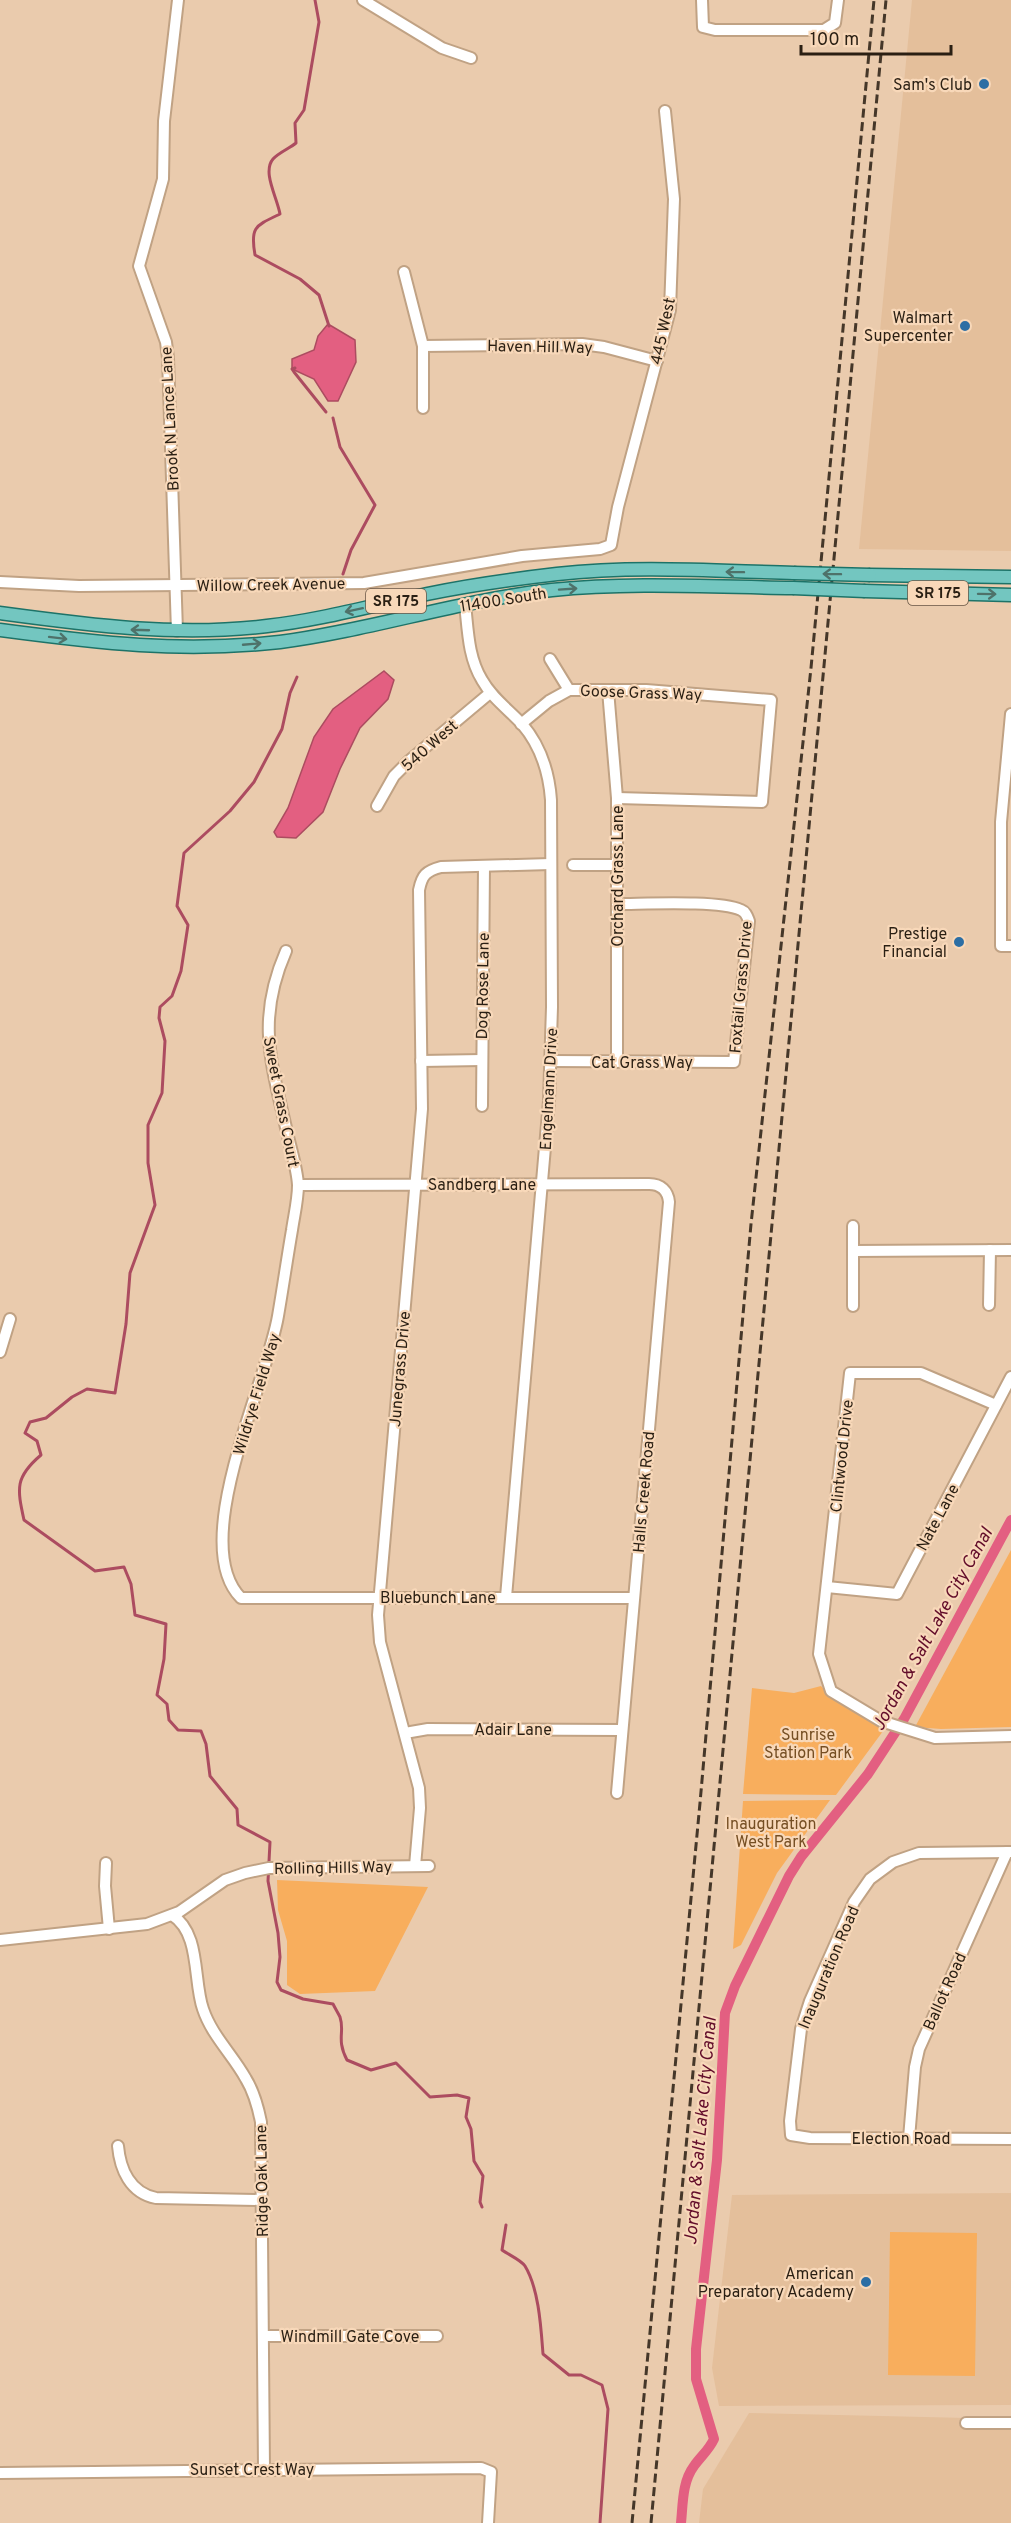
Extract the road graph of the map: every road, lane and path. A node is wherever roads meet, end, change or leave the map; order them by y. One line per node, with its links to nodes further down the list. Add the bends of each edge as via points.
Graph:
1 (178, 0): 15 (street, Brook N Lance Lane, via 164,121 163,179 139,266 167,350)
2 (363, 0): 5 (street, via 442,48)
3 (702, 0): 4 (street, via 703,27 715,30 824,30 836,18)
4 (838, 0)
5 (471, 58)
6 (665, 111): 9 (street, 445 West, via 674,221 670,310)
7 (404, 272): 8 (street)
8 (423, 346): 9 (street, Haven Hill Way, via 582,344); 10 (street)
9 (657, 361): 11 (street, 445 West)
10 (423, 408)
11 (611, 545): 15 (street, Willow Creek Avenue, via 503,558 364,583)
12 (560, 574): 13 (main road, 11400 South / SR 175, one-way to 12, bridge, via 609,571); 17 (main road, via 537,583 471,594); 20 (main road, 11400 South / SR 175, one-way to 20, via 492,582 267,626)
13 (1011, 577)
14 (0, 582): 15 (street, Willow Creek Avenue)
15 (177, 585): 20 (street, Brook N Lance Lane)
16 (1011, 595): 17 (main road, 11400 South / SR 175, one-way to 16, bridge, via 614,586)
17 (465, 604): 19 (main road, 11400 South / SR 175, one-way to 17, via 140,647 214,647 281,642); 24 (street, Engelmann Drive, via 471,652)
18 (0, 613): 20 (main road, 11400 South / SR 175, one-way to 18)
19 (0, 630)
20 (177, 631)
21 (550, 659): 22 (street)
22 (568, 690): 23 (street, Goose Grass Way); 26 (street, Goose Grass Way, via 549,700)
23 (608, 690): 27 (street, Orchard Grass Lane); 27 (street, Goose Grass Way, via 771,700 762,802)
24 (490, 693): 26 (street, Engelmann Drive); 28 (street, 540 West, via 410,759 394,776)
25 (1011, 714): 34 (street, via 1001,822)
26 (521, 724): 29 (street, Engelmann Drive, via 539,752 550,787)
27 (618, 798): 31 (street, Orchard Grass Lane)
28 (377, 806)
29 (551, 864): 32 (street); 38 (street, Engelmann Drive)
30 (573, 865): 31 (street)
31 (618, 865): 33 (street, Orchard Grass Lane)
32 (484, 866): 36 (street, Dog Rose Lane); 37 (street, Junegrass Drive, via 441,867 422,877)
33 (618, 904): 39 (street, Orchard Grass Lane); 40 (street, Foxtail Grass Drive, via 706,905 746,913 749,921)
34 (1006, 946)
35 (286, 951): 44 (street, Sweet Grass Court, via 271,992 267,1033)
36 (482, 1060): 37 (street); 41 (street, Dog Rose Lane)
37 (421, 1061): 42 (street, Junegrass Drive, via 422,1109)
38 (551, 1061): 39 (street, Cat Grass Way); 43 (street, Engelmann Drive)
39 (617, 1062): 40 (street, Cat Grass Way)
40 (734, 1062)
41 (482, 1106)
42 (415, 1184): 43 (street, Sandberg Lane); 44 (street, Sandberg Lane); 57 (street, Junegrass Drive)
43 (542, 1184): 45 (street, Sandberg Lane, via 654,1184); 58 (street, Engelmann Drive)
44 (297, 1185): 59 (street, Wildrye Field Way, via 276,1331 229,1480 222,1540 225,1571)
45 (665, 1191): 60 (street, Halls Creek Road, via 669,1202)
46 (853, 1226): 49 (street)
47 (990, 1250): 48 (street); 49 (street); 50 (street)
48 (1011, 1250)
49 (853, 1251): 51 (street)
50 (989, 1305)
51 (853, 1306)
52 (10, 1318): 53 (street)
53 (0, 1352)
54 (1011, 1377): 55 (street, Nate Lane)
55 (996, 1405): 56 (street, Nate Lane, via 897,1594); 56 (street, Clintwood Drive, via 921,1372 850,1372)
56 (827, 1587): 63 (street, Clintwood Drive, via 819,1654 831,1691 881,1722 935,1738)
57 (379, 1597): 58 (street, Bluebunch Lane); 59 (street, Bluebunch Lane); 62 (street, Junegrass Drive, via 380,1642)
58 (506, 1597): 60 (street, Bluebunch Lane)
59 (241, 1598)
60 (634, 1598): 61 (street, Halls Creek Road)
61 (622, 1730): 62 (street, Adair Lane, via 428,1729); 64 (street, Halls Creek Road)
62 (405, 1733): 67 (street, Junegrass Drive, via 420,1798)
63 (1011, 1736)
64 (617, 1793)
65 (1009, 1852): 72 (street, Inauguration Road, via 933,1851 905,1856 881,1870 862,1890 810,2001 801,2029); 73 (street, Ballot Road, via 919,2049)
66 (106, 1863): 70 (street)
67 (415, 1866): 68 (street, Rolling Hills Way); 69 (street, Rolling Hills Way, via 278,1866 225,1880)
68 (429, 1866)
69 (172, 1916): 70 (street, Rolling Hills Way); 76 (street, Ridge Oak Lane, via 191,1945 199,1998 207,2020 255,2098 262,2134)
70 (109, 1929): 71 (street, Rolling Hills Way)
71 (0, 1940)
72 (791, 2135): 73 (street, Election Road)
73 (909, 2138): 74 (street, Election Road)
74 (1011, 2139)
75 (118, 2146): 76 (street, via 130,2182 145,2195)
76 (262, 2200): 77 (street, Ridge Oak Lane)
77 (263, 2336): 78 (street, Windmill Gate Cove); 81 (street, Ridge Oak Lane)
78 (437, 2336)
79 (966, 2423): 80 (street)
80 (1011, 2423)
81 (264, 2469): 82 (street, Sunset Crest Way); 83 (street, Sunset Crest Way, via 482,2468 491,2472)
82 (0, 2473)
83 (488, 2523)

